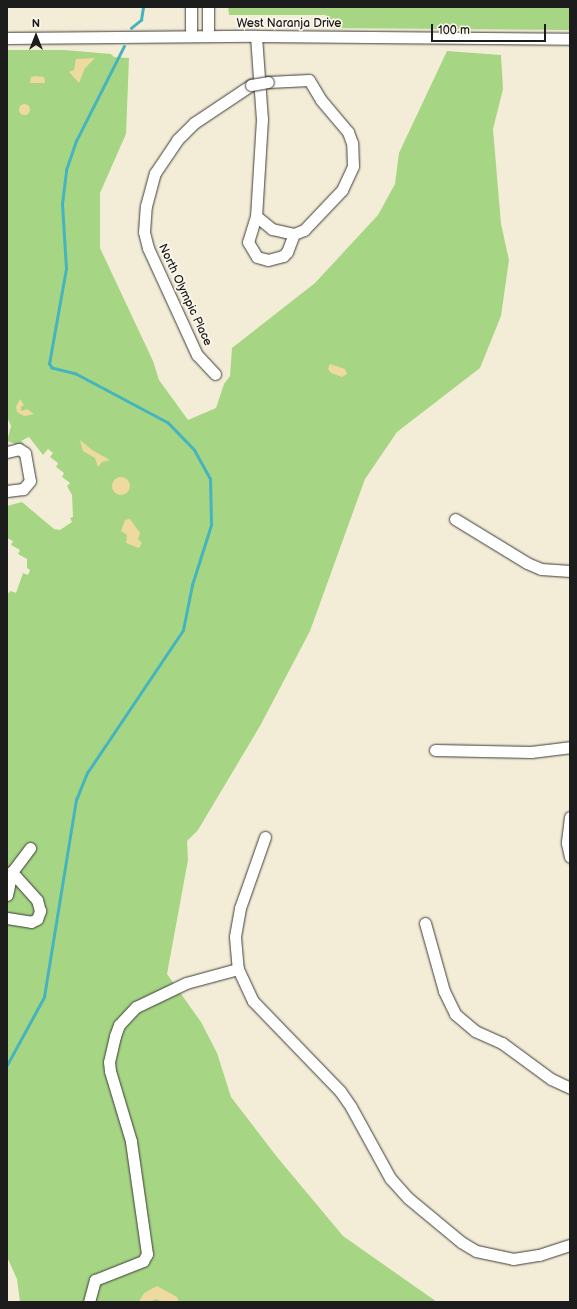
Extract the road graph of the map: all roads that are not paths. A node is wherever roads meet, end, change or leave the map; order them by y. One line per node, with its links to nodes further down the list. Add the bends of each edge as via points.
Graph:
1 (191, 7): 3 (street)
2 (208, 7): 4 (street)
3 (191, 36): 4 (street, West Naranja Drive); 6 (street, West Naranja Drive)
4 (208, 36): 5 (street, West Naranja Drive)
5 (256, 36): 7 (street, West Naranja Drive); 8 (street, via 262,119)
6 (7, 38)
7 (570, 39)
8 (256, 216): 9 (street, via 272,229); 9 (street, via 248,242 257,257 268,260 283,256)
9 (294, 234): 10 (street, North Olympic Place, bridge, via 304,230 342,190 353,166 352,143 348,132 321,100 309,80 251,85 194,122 177,140 155,174 146,206 144,232 148,248 197,355)
10 (215, 374)
11 (7, 452): 12 (street, via 19,450 25,453 30,481 23,489)
12 (7, 491)
13 (455, 519): 14 (street, via 527,563 541,569)
14 (570, 571)
15 (570, 747): 16 (street, via 531,752)
16 (435, 750)
17 (570, 817): 20 (street, via 567,843)
18 (265, 837): 25 (street, via 252,869 237,921)
19 (30, 848): 21 (street)
20 (570, 857)
21 (12, 872): 22 (street); 23 (street, via 37,900 40,911 37,919 31,922)
22 (7, 895)
23 (7, 918)
24 (425, 923): 26 (street, via 444,991 455,1014 475,1031 502,1043 551,1079)
25 (238, 970): 27 (street, via 253,1001 340,1091 352,1107 390,1178 408,1198 461,1242 476,1251 513,1259); 28 (street, via 186,983 136,1007 114,1036 109,1062 110,1071 131,1141 147,1254 143,1261 96,1280)
26 (570, 1088)
27 (570, 1245)
28 (89, 1302)

